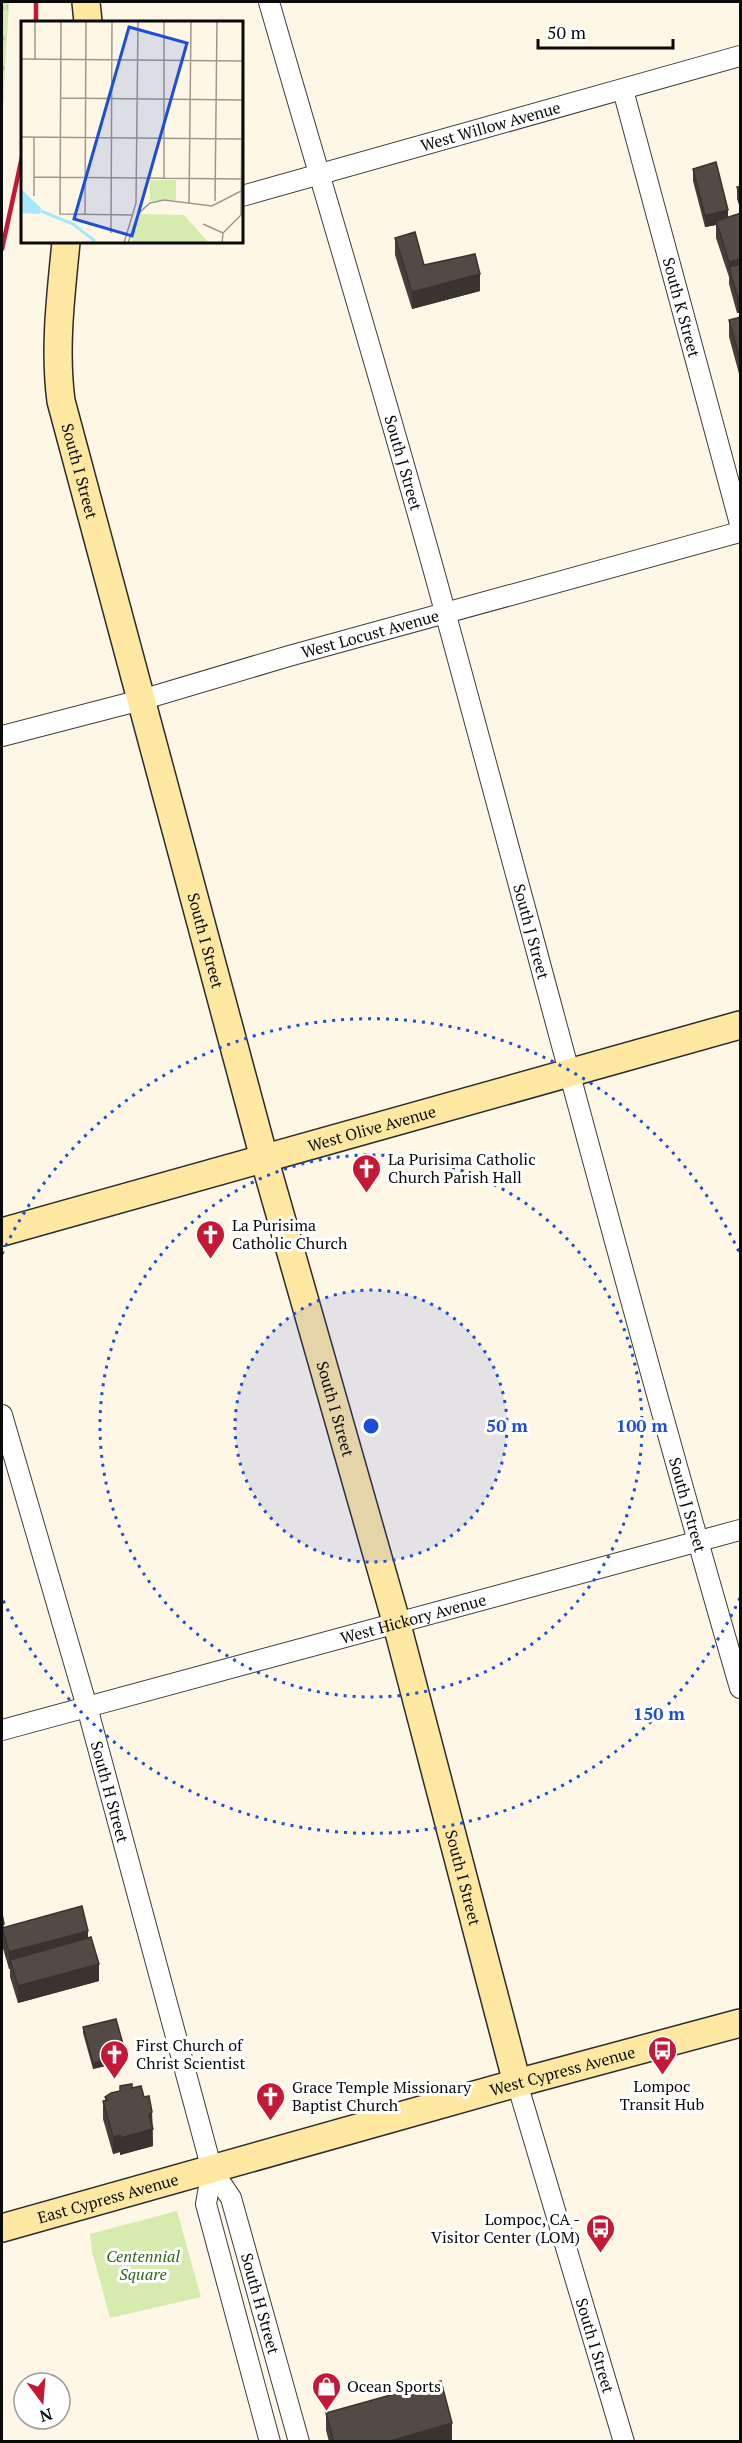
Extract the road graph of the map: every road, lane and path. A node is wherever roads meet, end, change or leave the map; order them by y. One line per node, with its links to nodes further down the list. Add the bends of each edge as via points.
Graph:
1 (86, 2): 3 (street)
2 (269, 2): 6 (street, South J Street)
3 (88, 21)
4 (741, 56): 5 (street, West Willow Avenue)
5 (623, 90): 6 (street, West Willow Avenue); 9 (street, South K Street)
6 (319, 176): 7 (street, West Willow Avenue); 11 (street, South J Street)
7 (243, 196)
8 (67, 243): 12 (street, South I Street, via 58,375 61,401)
9 (741, 524)
10 (741, 532): 11 (street, West Locust Avenue)
11 (446, 614): 12 (street, West Locust Avenue); 15 (street, South J Street)
12 (141, 700): 13 (street, West Locust Avenue); 16 (street, South I Street)
13 (2, 736)
14 (741, 1025): 15 (street, West Olive Avenue)
15 (569, 1075): 16 (street, West Olive Avenue); 20 (street, South J Street)
16 (264, 1158): 17 (street, West Olive Avenue); 21 (street, South I Street)
17 (2, 1232)
18 (2, 1415): 23 (street, South H Street)
19 (741, 1530): 20 (street, West Hickory Avenue)
20 (698, 1542): 21 (street, West Hickory Avenue); 22 (street, South J Street)
21 (396, 1622): 23 (street, West Hickory Avenue); 26 (street, South I Street)
22 (741, 1688)
23 (87, 1707): 24 (street, West Hickory Avenue); 27 (street, South H Street)
24 (2, 1730)
25 (741, 2023): 26 (street, West Cypress Avenue)
26 (517, 2083): 27 (street, West Cypress Avenue); 31 (street, South I Street)
27 (212, 2170): 28 (street, East Cypress Avenue); 29 (street, South H Street, via 206,2204); 30 (street, South H Street, via 231,2198)
28 (2, 2228)
29 (270, 2442)
30 (299, 2442)
31 (624, 2442)

